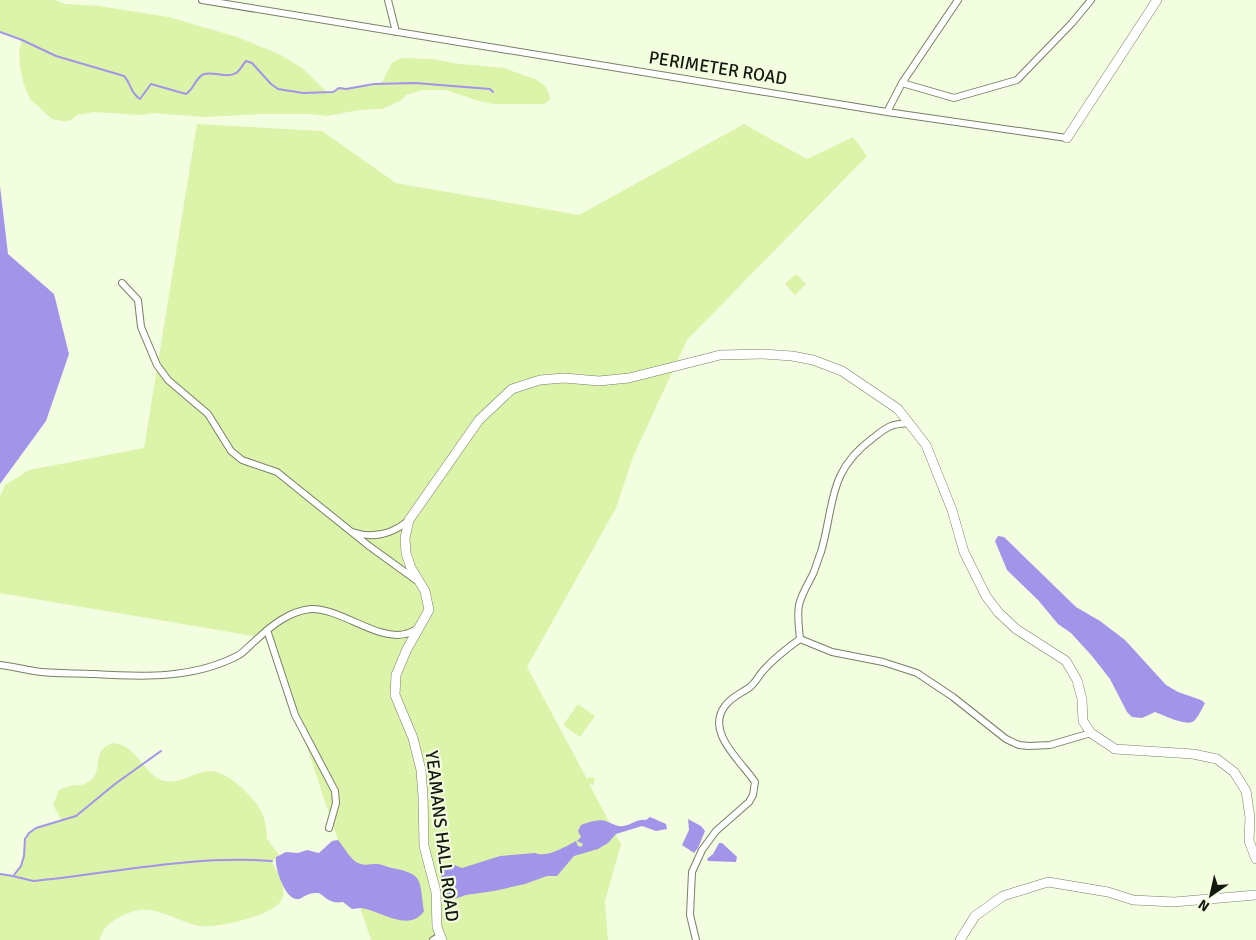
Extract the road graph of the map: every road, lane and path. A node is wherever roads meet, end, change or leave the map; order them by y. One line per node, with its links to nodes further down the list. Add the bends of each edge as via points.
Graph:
1 (202, 0): 6 (street, PERIMETER ROAD)
2 (388, 0): 6 (street)
3 (958, 0): 7 (street)
4 (1091, 0): 7 (street, via 1017,80 954,98)
5 (1157, 0): 9 (street, PERIMETER ROAD)
6 (396, 32): 8 (street, PERIMETER ROAD)
7 (902, 83): 8 (street)
8 (887, 112): 9 (street, PERIMETER ROAD)
9 (1067, 138)
10 (122, 283): 13 (street, via 138,300 141,327 157,365 168,380 208,414 231,451 242,460 277,472)
11 (910, 424): 12 (street, YEAMANS HALL ROAD, via 898,408 842,370 792,356 720,355 629,378 540,380 512,389 479,420); 17 (street, via 893,424 882,431 861,447 841,474 814,572 799,606); 19 (street, YEAMANS HALL ROAD, via 926,445 952,510 964,552 986,596 1016,629 1066,661 1077,680 1084,721)
12 (409, 520): 13 (street, via 389,533 378,535); 14 (street, YEAMANS HALL ROAD, via 406,553)
13 (350, 531): 14 (street)
14 (420, 582): 15 (street, YEAMANS HALL ROAD, via 429,610)
15 (420, 628): 16 (street, via 395,635 327,611 312,609 285,617); 23 (street, YEAMANS HALL ROAD, via 396,675 395,695 413,738 421,770 424,846 436,892)
16 (267, 630): 18 (street, via 240,654 212,667 169,675 138,677 33,671); 20 (street, via 295,716 335,791 336,803)
17 (800, 639): 19 (street, via 832,652 883,662 917,673 1006,739 1019,745 1050,744); 24 (street, via 726,705 718,720 723,739 755,782 749,802 716,830 692,872 690,915)
18 (0, 664)
19 (1091, 733): 21 (street, via 1115,748 1193,754 1217,760 1234,772 1246,791 1249,841)
20 (329, 828)
21 (1256, 859)
22 (1256, 895): 25 (street, via 1174,902 1133,900 1108,892 1048,882 1003,896 976,916)
23 (439, 939)
24 (696, 940)
25 (960, 940)

